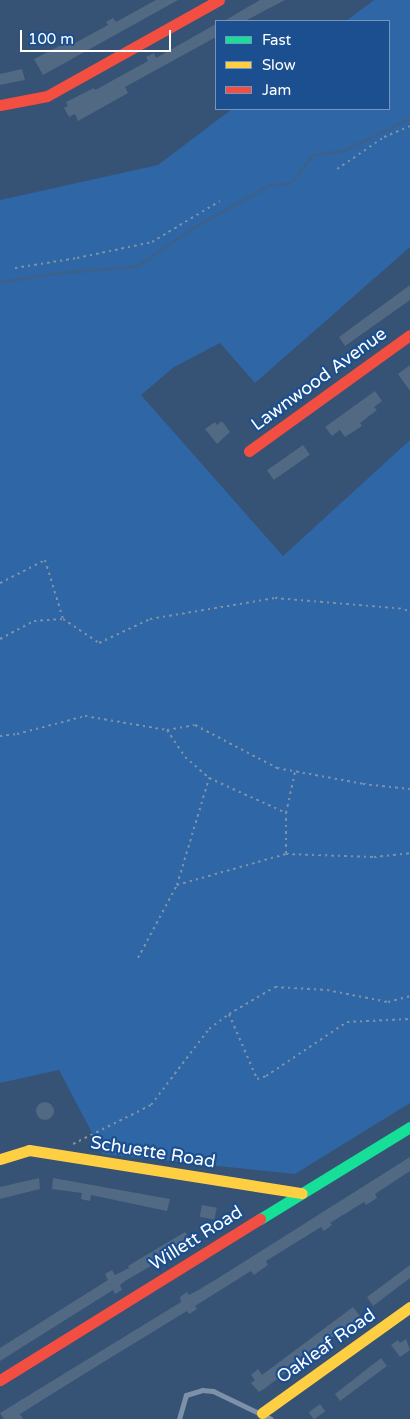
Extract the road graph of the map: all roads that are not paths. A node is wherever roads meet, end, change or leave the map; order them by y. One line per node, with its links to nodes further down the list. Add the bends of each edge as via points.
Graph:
1 (219, 0): 2 (street, via 47,96)
2 (0, 105)
3 (410, 335): 4 (street, Lawnwood Avenue)
4 (249, 450)
5 (410, 1127): 7 (street, Willett Road)
6 (0, 1159): 7 (street, Schuette Road, via 29,1150)
7 (302, 1193): 9 (street, Willett Road)
8 (410, 1307): 10 (street, Oakleaf Road)
9 (0, 1380)
10 (267, 1416): 11 (lane, via 213,1391 202,1390 186,1395)
11 (178, 1418)

